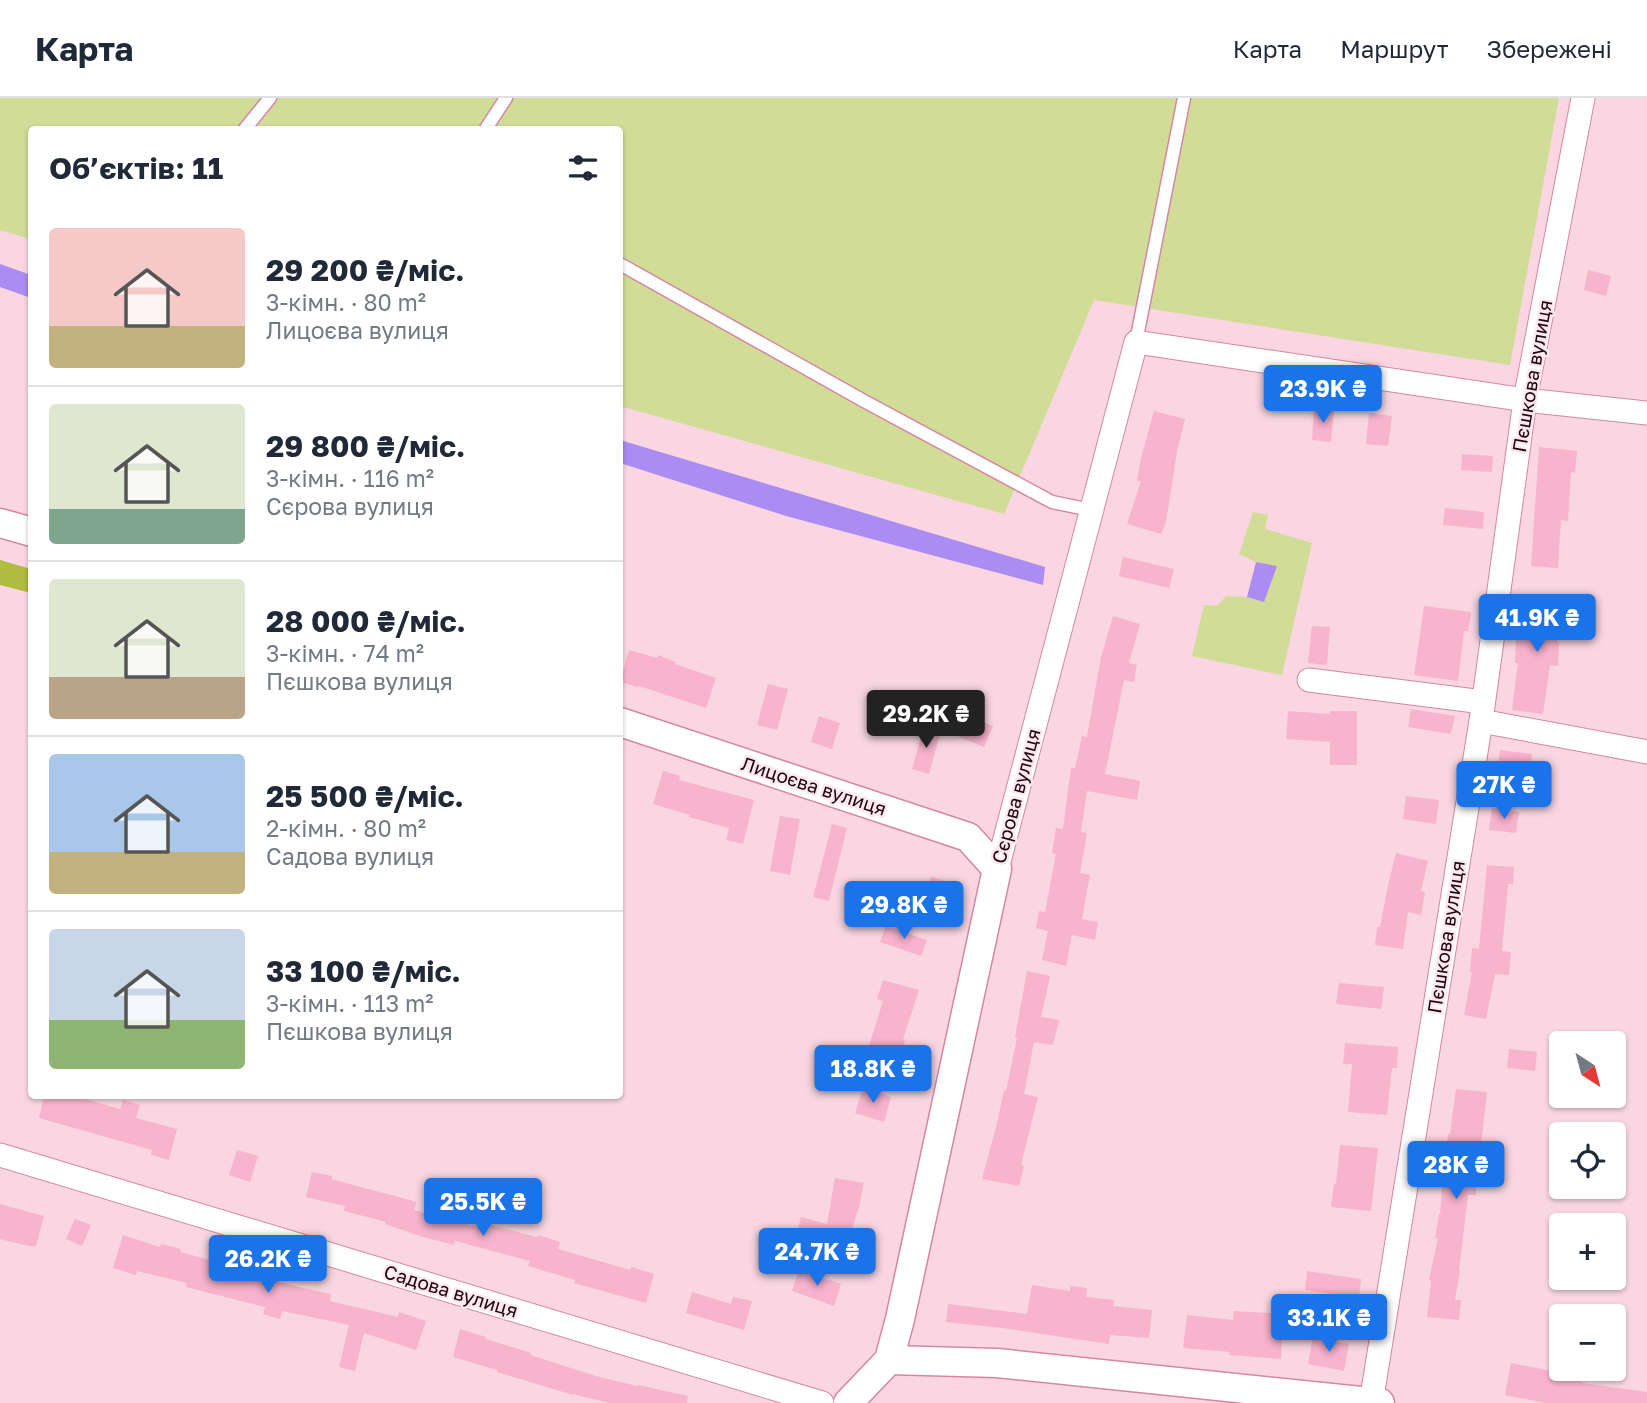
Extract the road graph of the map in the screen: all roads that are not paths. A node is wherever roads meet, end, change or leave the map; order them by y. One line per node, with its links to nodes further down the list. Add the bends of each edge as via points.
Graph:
1 (270, 98): 5 (lane)
2 (506, 98): 6 (lane)
3 (1184, 98): 8 (lane)
4 (1583, 98): 9 (street, Пєшкова вулиця)
5 (247, 126)
6 (488, 126)
7 (623, 266): 11 (lane, via 1052,502)
8 (1136, 342): 9 (street); 11 (street, Сєрова вулиця)
9 (1525, 400): 10 (street); 15 (street, Пєшкова вулиця)
10 (1647, 413)
11 (1091, 510): 18 (street, Сєрова вулиця)
12 (0, 523): 13 (street)
13 (28, 531)
14 (1309, 680): 15 (street)
15 (1482, 712): 17 (street); 21 (street, Пєшкова вулиця)
16 (623, 723): 18 (street, Лицоєва вулиця, via 968,836)
17 (1647, 752)
18 (997, 869): 20 (street, Сєрова вулиця)
19 (0, 1156): 22 (street, Садова вулиця)
20 (888, 1360): 21 (street, via 997,1363); 23 (street, Сєрова вулиця)
21 (1374, 1402)
22 (821, 1403)
23 (848, 1403)

